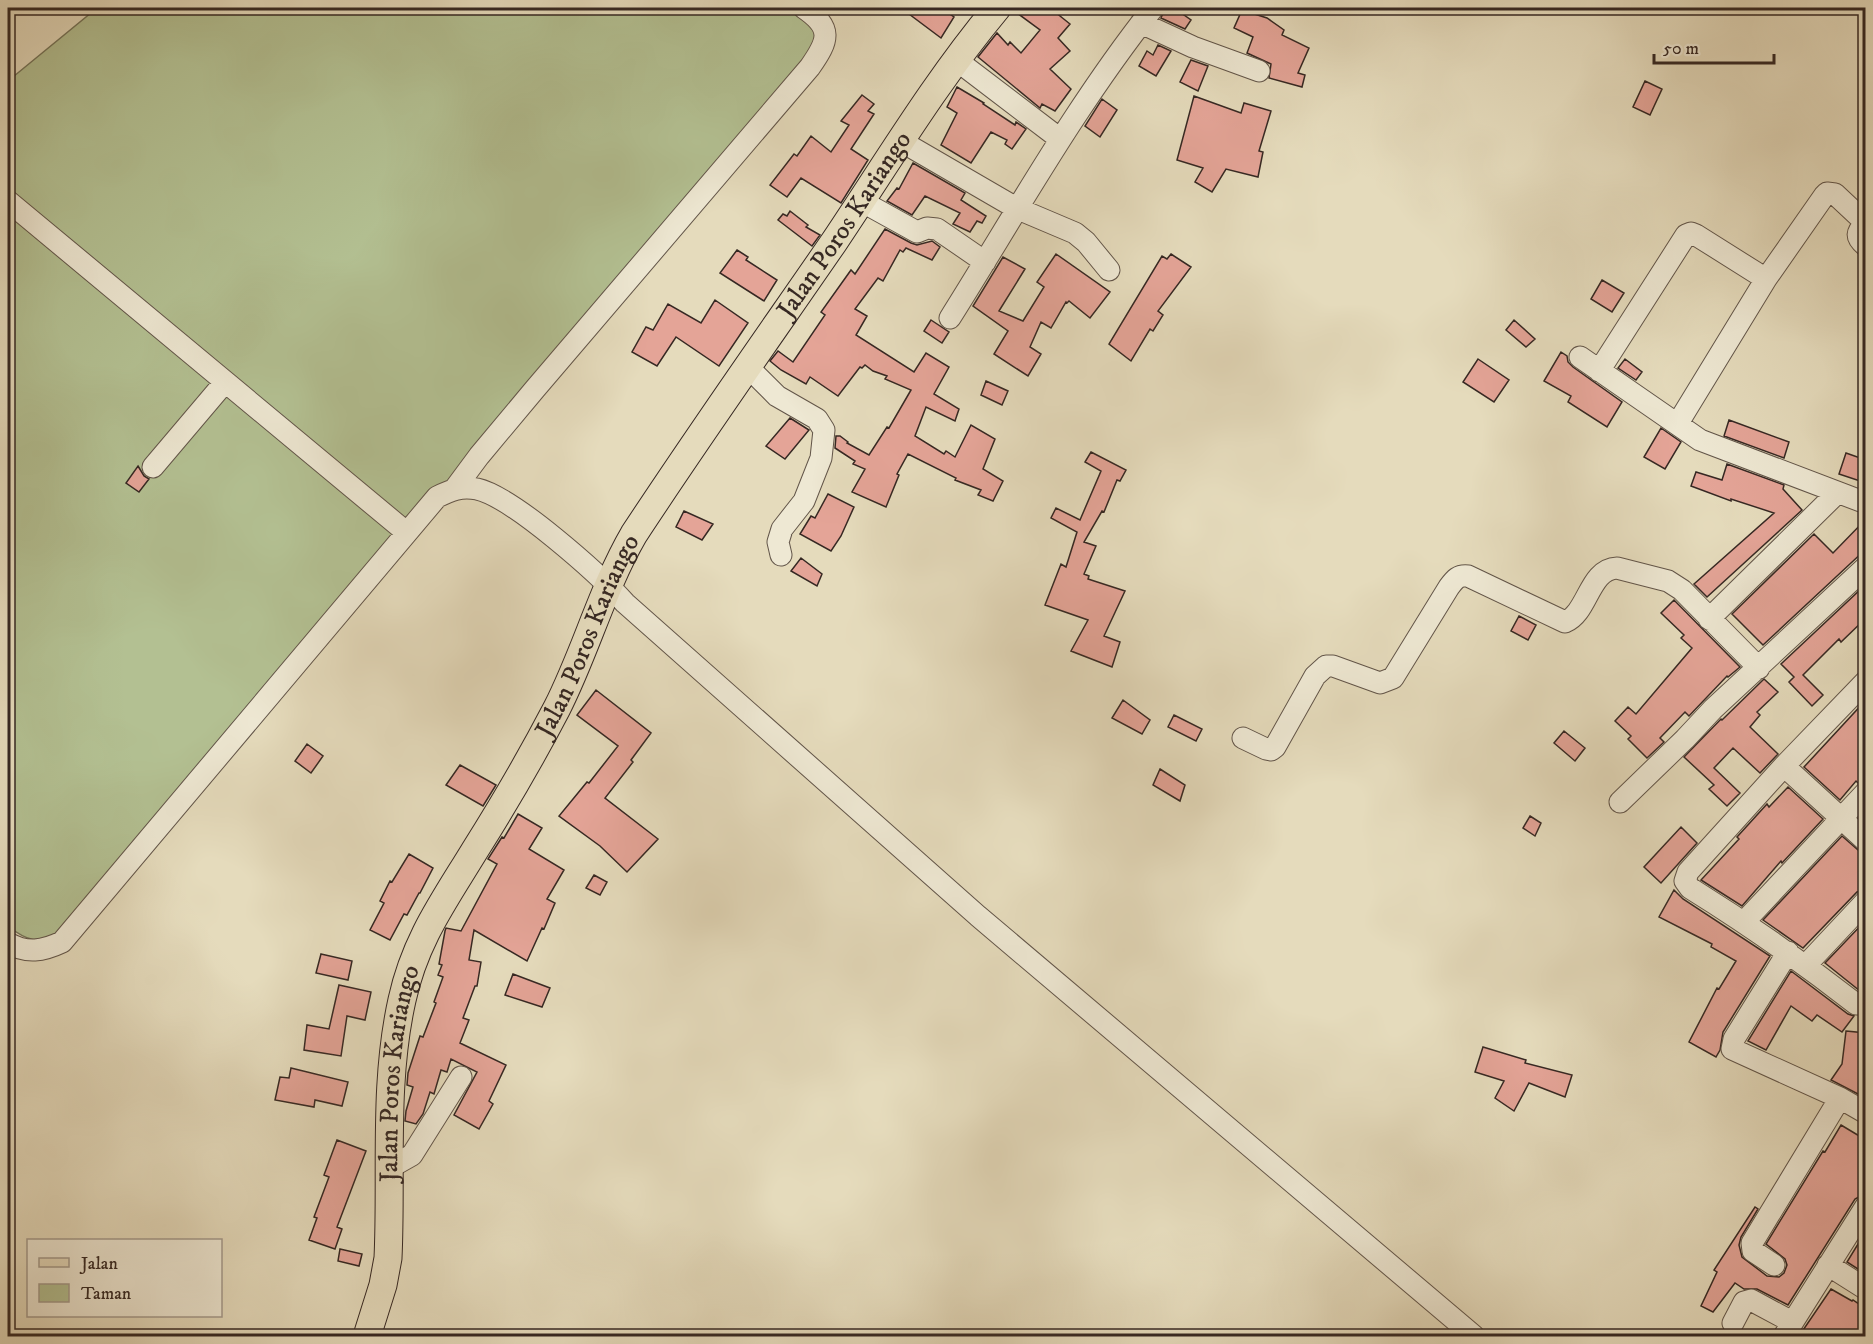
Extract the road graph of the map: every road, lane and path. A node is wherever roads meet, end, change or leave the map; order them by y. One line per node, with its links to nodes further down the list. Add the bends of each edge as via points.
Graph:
1 (804, 8): 23 (street, via 823,24 826,36 810,67 535,389)
2 (997, 8): 4 (main road, Jalan Poros Kariango)
3 (1147, 15): 5 (street, via 1193,47); 6 (street)
4 (955, 59): 6 (street); 7 (main road, Jalan Poros Kariango)
5 (1259, 71)
6 (1060, 139): 10 (street)
7 (899, 140): 9 (main road, Jalan Poros Kariango); 10 (street)
8 (8, 201): 20 (street)
9 (861, 201): 13 (street, via 917,232 937,229); 18 (main road, Jalan Poros Kariango)
10 (1016, 208): 13 (street); 14 (street, via 1075,234)
11 (1866, 223): 12 (street, via 1857,233 1858,240); 15 (street, via 1835,194 1827,193)
12 (1866, 246)
13 (985, 262): 16 (street)
14 (1109, 270)
15 (1766, 279): 19 (street, via 1696,235 1686,235); 21 (street)
16 (950, 318)
17 (1581, 357): 19 (street)
18 (747, 366): 27 (street, via 777,396 817,419 824,430 821,458 804,501 782,529 778,542); 29 (main road, Jalan Poros Kariango, via 634,534)
19 (1599, 372): 21 (street)
20 (225, 382): 22 (street); 26 (street)
21 (1678, 423): 24 (street, via 1700,440)
22 (153, 467)
23 (456, 488): 26 (street, via 437,497); 29 (street, via 478,489 501,500)
24 (1837, 493): 25 (street); 30 (street)
25 (1866, 502)
26 (406, 532): 41 (street, via 62,942 32,951)
27 (781, 555)
28 (1866, 567): 31 (street)
29 (608, 584): 48 (main road, Jalan Poros Kariango, via 556,708 419,944 402,1001 392,1064); 56 (street, via 978,915)
30 (1709, 619): 31 (street); 33 (street, via 1675,584 1617,568 1605,571 1565,622 1468,576 1459,577 1393,678 1380,683 1326,666 1315,676 1275,747 1266,749)
31 (1759, 668): 36 (street)
32 (1866, 681): 34 (street)
33 (1243, 738)
34 (1784, 766): 37 (street); 40 (street, via 1685,878 1690,888)
35 (1866, 792): 37 (street)
36 (1620, 802)
37 (1840, 818): 38 (street); 40 (street)
38 (1866, 841)
39 (1866, 901): 43 (street)
40 (1744, 922): 42 (street)
41 (8, 943)
42 (1788, 952): 43 (street); 46 (street, via 1732,1048)
43 (1806, 965): 44 (street, via 1856,1004)
44 (1866, 1004)
45 (461, 1077): 48 (street, via 412,1155)
46 (1840, 1098): 47 (street); 50 (street, via 1752,1243 1753,1251)
47 (1866, 1113)
48 (389, 1168): 55 (main road, Jalan Poros Kariango, via 388,1258)
49 (1866, 1206): 51 (street)
50 (1774, 1265)
51 (1828, 1265): 52 (street); 54 (street)
52 (1866, 1289)
53 (1733, 1323): 54 (street, via 1744,1302 1751,1300)
54 (1788, 1329)
55 (367, 1336)
56 (1474, 1336)

